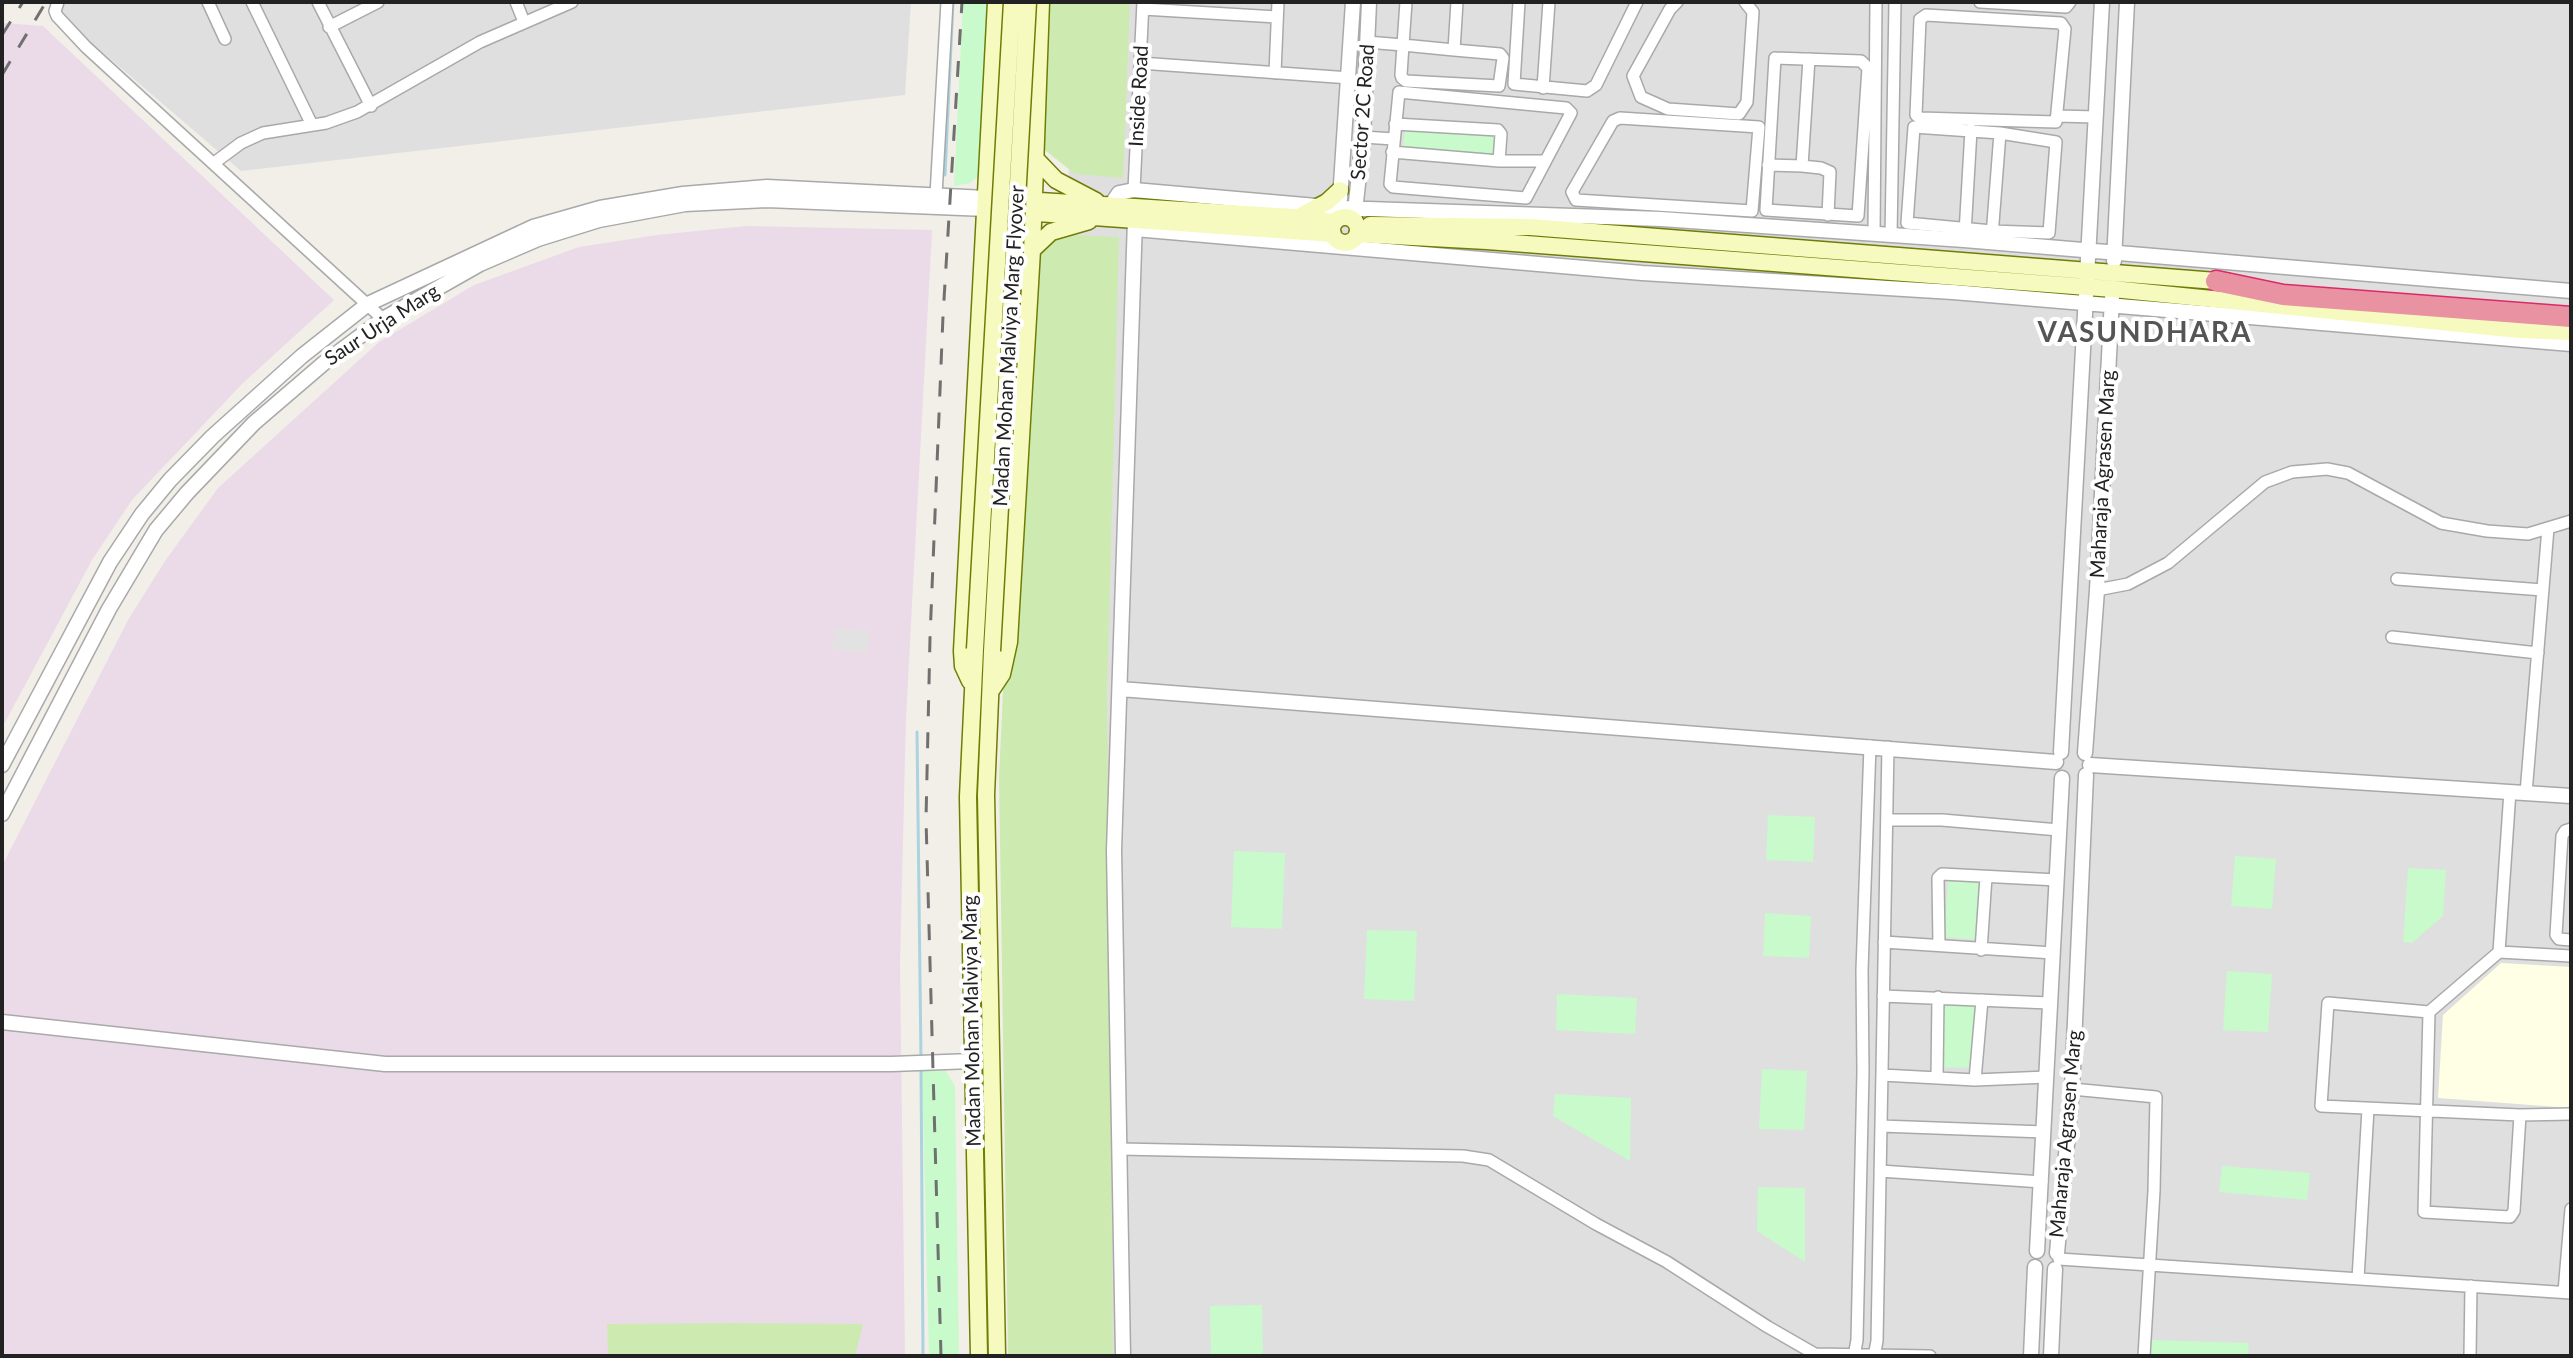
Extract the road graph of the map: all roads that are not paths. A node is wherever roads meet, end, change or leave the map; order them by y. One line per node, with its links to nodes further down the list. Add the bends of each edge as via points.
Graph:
1 (58, 2): 55 (street, via 57,16 86,47)
2 (208, 2): 34 (street)
3 (252, 2): 47 (street)
4 (318, 2): 33 (street)
5 (378, 2): 33 (street)
6 (516, 2): 32 (street)
7 (572, 2): 32 (street)
8 (947, 2): 60 (street)
9 (996, 2): 61 (main road)
10 (1012, 2): 97 (main road, Madan Mohan Malviya Marg Flyover, bridge)
11 (1028, 2): 99 (main road, Madan Mohan Malviya Marg Flyover, bridge)
12 (1041, 2): 52 (main road)
13 (1278, 2): 31 (street)
14 (1353, 2): 41 (street, Sector 2C Road)
15 (1369, 2): 35 (street, Sector 2C Road)
16 (1406, 2): 36 (street)
17 (1457, 2): 37 (street)
18 (1519, 2): 42 (street, via 1513,82)
19 (1549, 2): 42 (street)
20 (1637, 2): 42 (street, via 1591,90)
21 (1677, 2): 22 (street, via 1633,76 1641,97 1668,109 1739,114 1747,102 1753,12)
22 (1745, 2)
23 (1876, 2): 69 (street)
24 (1895, 2): 72 (street)
25 (1980, 2): 26 (street, via 2066,7)
26 (2070, 2)
27 (2102, 2): 45 (street, Maharaja Agrasen Marg)
28 (2127, 2): 77 (street, Maharaja Agrasen Marg)
29 (1143, 6): 30 (street); 39 (street, Inside Road)
30 (1193, 7): 31 (street)
31 (1277, 17): 40 (street)
32 (524, 22): 43 (street)
33 (329, 27): 43 (street)
34 (225, 39)
35 (1367, 42): 36 (street); 50 (street, Sector 2C Road)
36 (1403, 45): 37 (street); 37 (street, via 1401,75 1406,81 1499,86 1502,55)
37 (1454, 50)
38 (1809, 59): 56 (street, via 1774,59); 57 (street); 65 (street, via 1861,61 1868,68 1860,212)
39 (1140, 63): 40 (street); 58 (street, Inside Road)
40 (1275, 73): 41 (street)
41 (1350, 78): 59 (street, Sector 2C Road)
42 (1543, 88)
43 (371, 106): 47 (street)
44 (2058, 116): 44 (street, via 2065,29 2061,23 1926,15 1920,19 1920,118 2055,123); 45 (street)
45 (2096, 117): 75 (street, Maharaja Agrasen Marg)
46 (1395, 124): 51 (street); 53 (street, via 1498,130); 54 (street, via 1401,91 1569,109)
47 (312, 125): 55 (street, via 252,137)
48 (1971, 130): 49 (street); 70 (street); 70 (street, via 1914,127 1907,223)
49 (2000, 133): 73 (street); 73 (street, via 2056,142 2049,233)
50 (1363, 137): 51 (street); 66 (street, Sector 2C Road)
51 (1393, 146): 53 (street); 54 (street, via 1392,187 1523,198)
52 (1033, 156): 62 (main road); 63 (main road, via 1056,180)
53 (1499, 161): 54 (street)
54 (1545, 161)
55 (214, 163): 82 (street)
56 (1768, 165): 57 (street); 67 (street, via 1765,209)
57 (1802, 166): 65 (street, via 1830,172)
58 (1134, 190): 63 (street, via 1119,193); 66 (street)
59 (1340, 190): 66 (main road)
60 (936, 195): 61 (street, Saur Urja Marg); 82 (street, Saur Urja Marg, via 767,187 600,208 533,227)
61 (986, 203): 62 (main road); 85 (street, Saur Urja Marg, via 767,200 671,207 599,220 480,264); 97 (main road, via 962,651)
62 (1033, 206): 63 (main road); 74 (main road)
63 (1105, 209): 66 (main road); 68 (main road); 74 (main road, via 1051,232)
64 (1661, 213): 64 (street, via 1573,198 1613,121 1759,127 1752,211); 66 (street); 67 (street)
65 (1828, 215): 67 (street)
66 (1343, 220): 68 (main road); 71 (main road); 79 (main road, via 1530,227)
67 (1772, 220): 69 (street)
68 (1135, 224): 76 (street); 98 (street)
69 (1874, 234): 72 (street)
70 (1965, 234): 72 (street); 73 (street)
71 (1382, 236): 76 (main road); 79 (main road)
72 (1891, 236)
73 (1992, 236): 75 (street)
74 (1032, 250): 99 (main road, via 1009,642 1002,674)
75 (2089, 250): 77 (street); 79 (street, Maharaja Agrasen Marg)
76 (1401, 252): 79 (street, via 1953,292)
77 (2115, 254): 80 (street, Maharaja Agrasen Marg); 81 (street)
78 (2216, 281): 80 (main road); 83 (main road); 84 (highway, via 2283,295)
79 (2087, 287): 80 (main road); 80 (street); 102 (street, Maharaja Agrasen Marg)
80 (2113, 289): 86 (main road); 87 (street); 93 (street, Maharaja Agrasen Marg)
81 (2571, 291)
82 (368, 304): 85 (street); 88 (street, Saur Urja Marg, via 274,380)
83 (2571, 308)
84 (2571, 317)
85 (383, 319): 89 (street, Saur Urja Marg, via 254,423)
86 (2571, 332)
87 (2571, 344)
88 (170, 480): 89 (street); 104 (street, Saur Urja Marg, via 110,562)
89 (187, 493): 109 (street, Saur Urja Marg, via 156,530 109,609)
90 (2571, 521): 91 (street)
91 (2548, 528): 93 (street, via 2528,534 2441,523 2348,473 2292,472 2265,482 2168,563 2128,584); 94 (street)
92 (2397, 579): 94 (street)
93 (2097, 590): 103 (street, Maharaja Agrasen Marg)
94 (2543, 590): 96 (street)
95 (2392, 637): 96 (street)
96 (2538, 653): 107 (street)
97 (973, 686): 129 (main road, Madan Mohan Malviya Marg, via 968,797)
98 (1120, 689): 100 (street); 141 (street, via 1114,850)
99 (991, 690): 153 (main road, Madan Mohan Malviya Marg, via 986,795)
100 (1870, 746): 101 (street); 155 (street)
101 (1888, 747): 102 (street); 110 (street)
102 (2058, 757): 103 (street, via 2076,748); 105 (street)
103 (2087, 764): 105 (street, via 2077,781); 106 (street); 134 (street, Maharaja Agrasen Marg)
104 (2, 765)
105 (2062, 778): 112 (street, Maharaja Agrasen Marg)
106 (2510, 791): 107 (street); 120 (street)
107 (2526, 793): 108 (street)
108 (2571, 796)
109 (2, 814)
110 (1887, 820): 112 (street); 117 (street)
111 (2571, 829): 115 (street, via 2562,836)
112 (2059, 830): 114 (street, Maharaja Agrasen Marg)
113 (1986, 877): 114 (street); 118 (street, via 1939,876); 119 (street)
114 (2057, 880): 121 (street, Maharaja Agrasen Marg)
115 (2566, 888): 116 (street, via 2556,935)
116 (2571, 940)
117 (1884, 942): 118 (street); 123 (street)
118 (1939, 945): 119 (street)
119 (1981, 950): 121 (street)
120 (2499, 952): 122 (street); 127 (street)
121 (2053, 953): 126 (street, Maharaja Agrasen Marg)
122 (2571, 956)
123 (1883, 996): 124 (street); 130 (street)
124 (1938, 997): 125 (street); 131 (street)
125 (1982, 1000): 126 (street); 133 (street)
126 (2049, 1003): 132 (street, Maharaja Agrasen Marg)
127 (2429, 1012): 135 (street, via 2328,1003 2321,1106); 136 (street)
128 (2, 1022): 129 (street, via 385,1064)
129 (972, 1061): 152 (main road, Madan Mohan Malviya Marg)
130 (1882, 1075): 131 (street); 139 (street)
131 (1937, 1077): 133 (street)
132 (2047, 1077): 133 (street); 140 (street, Maharaja Agrasen Marg)
133 (1975, 1080)
134 (2072, 1089): 147 (street, Maharaja Agrasen Marg); 148 (street, via 2156,1097)
135 (2368, 1109): 136 (street); 149 (street)
136 (2428, 1111): 138 (street); 138 (street, via 2424,1212 2507,1217 2514,1211)
137 (2571, 1114): 138 (street)
138 (2520, 1115)
139 (1881, 1126): 140 (street); 142 (street)
140 (2044, 1132): 143 (street, Maharaja Agrasen Marg)
141 (1120, 1149): 154 (street); 155 (street, via 1489,1160 1802,1347 1828,1356)
142 (1880, 1171): 143 (street); 156 (street)
143 (2042, 1182): 146 (street, Maharaja Agrasen Marg)
144 (2571, 1209): 145 (street)
145 (2570, 1221): 151 (street)
146 (2036, 1259): 147 (street, Maharaja Agrasen Marg, via 2045,1247); 147 (street, via 2045,1273); 158 (street, Maharaja Agrasen Marg)
147 (2057, 1260): 148 (street); 159 (street, Maharaja Agrasen Marg)
148 (2149, 1265): 149 (street); 160 (street)
149 (2358, 1279): 150 (street)
150 (2471, 1286): 151 (street); 161 (street)
151 (2568, 1293)
152 (979, 1356)
153 (997, 1356)
154 (1123, 1356)
155 (1854, 1356): 156 (street)
156 (1874, 1356): 157 (street)
157 (1930, 1356)
158 (2031, 1356)
159 (2051, 1356)
160 (2144, 1356)
161 (2470, 1356)

